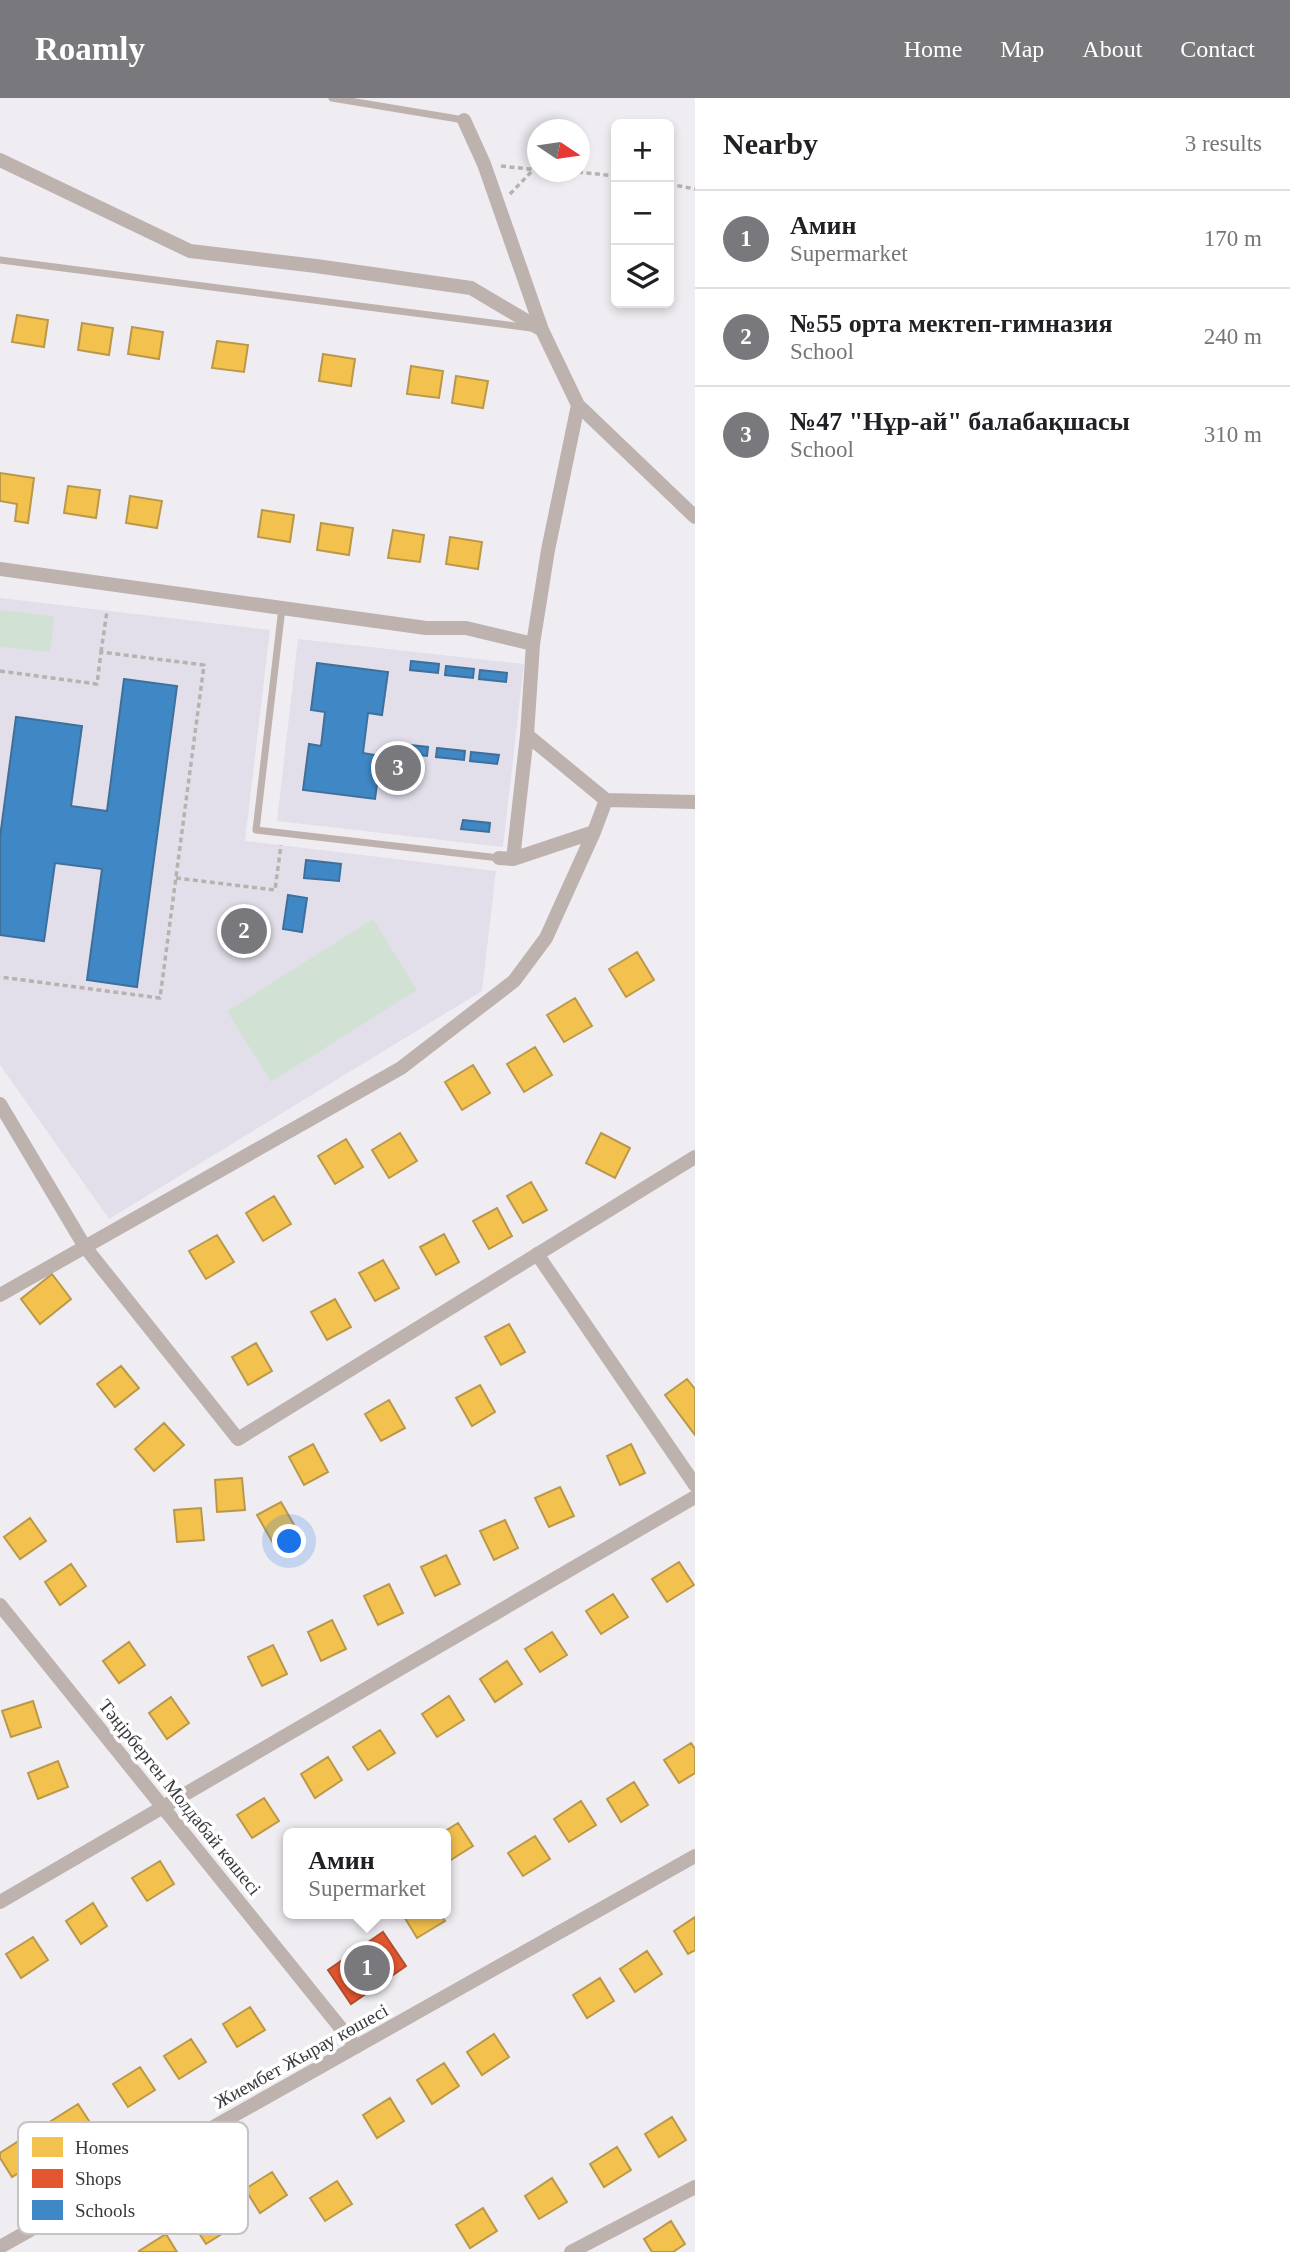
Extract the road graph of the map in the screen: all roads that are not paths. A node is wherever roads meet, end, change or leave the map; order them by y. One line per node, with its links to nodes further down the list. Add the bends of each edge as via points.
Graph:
1 (332, 98): 2 (lane)
2 (464, 120): 5 (street)
3 (0, 160): 5 (street, via 190,251 471,288)
4 (0, 260): 5 (lane)
5 (542, 330): 6 (street)
6 (578, 405): 7 (street); 10 (street)
7 (695, 517)
8 (0, 569): 9 (street)
9 (282, 608): 10 (street, via 426,628 466,628); 15 (lane, via 256,830)
10 (533, 644): 11 (street)
11 (527, 734): 12 (street); 15 (street)
12 (606, 800): 13 (street); 14 (street)
13 (695, 802)
14 (594, 832): 15 (street); 18 (street, via 546,938 514,981 401,1068)
15 (506, 859)
16 (0, 1104): 18 (street)
17 (695, 1157): 19 (street)
18 (85, 1247): 19 (street, via 238,1438); 20 (street)
19 (537, 1254): 21 (street)
20 (0, 1295)
21 (695, 1485)
22 (695, 1497): 24 (street)
23 (0, 1605): 24 (street, Тәңірберген Молдабай көшесі)
24 (164, 1806): 26 (street); 27 (street, Тәңірберген Молдабай көшесі)
25 (695, 1856): 27 (street, Жиембет Жырау көшесі)
26 (0, 1902)
27 (356, 2047): 28 (street, Жиембет Жырау көшесі)
28 (222, 2122)
29 (695, 2187): 32 (street)
30 (23, 2234): 31 (street, Жиембет Жырау көшесі)
31 (0, 2247)
32 (571, 2252)

